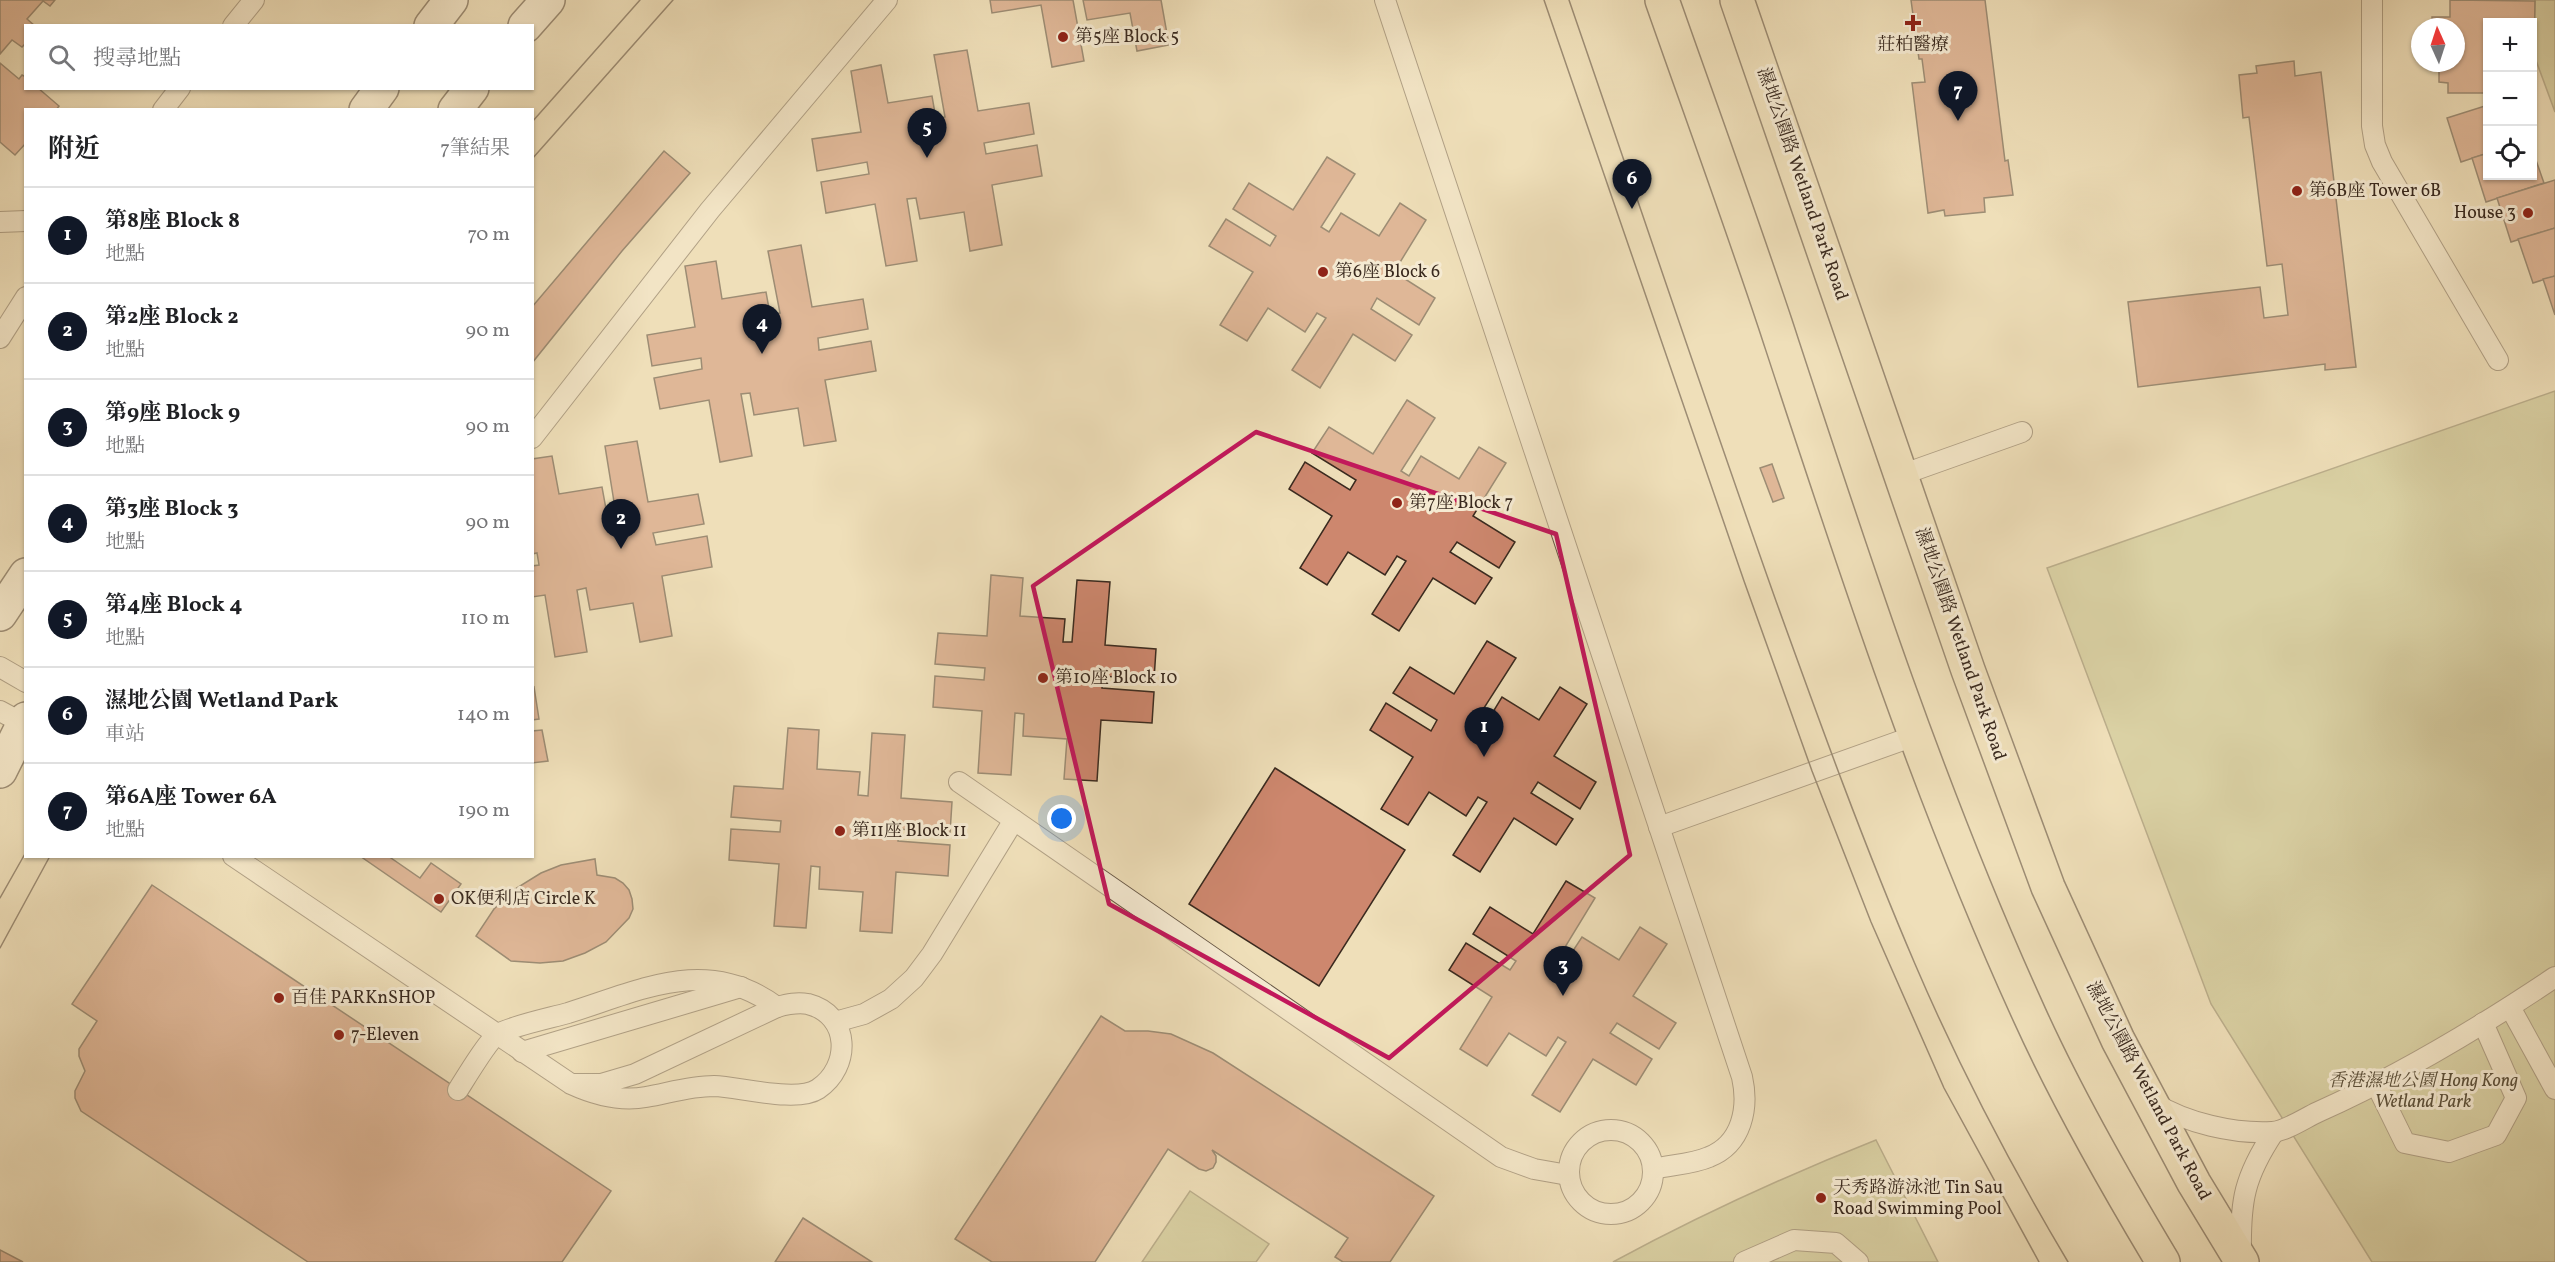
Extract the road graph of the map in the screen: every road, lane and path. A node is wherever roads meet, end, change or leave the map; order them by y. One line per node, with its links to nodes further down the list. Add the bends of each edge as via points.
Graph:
1 (254, 0): 9 (lane)
2 (451, 0): 10 (main road)
3 (548, 0): 11 (main road)
4 (886, 0): 24 (lane, via 710,210)
5 (1385, 0): 35 (lane)
6 (1662, 0): 31 (main road, via 1772,315 1807,428)
7 (1737, 0): 25 (main road, 濕地公園路 Wetland Park Road)
8 (2372, 0): 22 (lane, via 2375,145)
9 (235, 24)
10 (433, 24)
11 (527, 24)
12 (178, 90): 15 (lane)
13 (381, 90): 16 (main road)
14 (470, 90): 17 (main road)
15 (165, 108)
16 (367, 108)
17 (457, 108)
18 (24, 221): 19 (lane)
19 (0, 222)
20 (24, 300): 21 (lane)
21 (0, 338)
22 (2498, 360)
23 (2022, 432): 25 (lane)
24 (534, 435)
25 (1901, 475): 49 (main road, 濕地公園路 Wetland Park Road, via 2048,887)
26 (24, 578): 27 (main road)
27 (0, 614)
28 (0, 667): 29 (lane)
29 (24, 681)
30 (19, 720): 32 (main road)
31 (1917, 735): 35 (lane); 56 (main road, via 2030,1017)
32 (0, 771)
33 (959, 782): 34 (lane)
34 (1014, 820): 41 (lane, via 914,978 891,999 864,1014); 52 (lane, via 1502,1157 1534,1169)
35 (1659, 827): 51 (lane, via 1746,1096 1745,1114 1725,1147 1710,1157)
36 (235, 858): 43 (lane)
37 (2555, 977): 40 (lane)
38 (742, 987): 39 (lane); 43 (lane, via 708,979 672,982); 44 (lane)
39 (777, 1007): 41 (lane, via 810,1004); 45 (lane, via 635,1074 601,1084)
40 (2510, 1007): 42 (lane); 47 (lane)
41 (835, 1023): 45 (lane, via 843,1054 838,1069 815,1092 799,1095 714,1086 628,1099 608,1097)
42 (2483, 1023): 46 (lane); 46 (lane, via 2516,1098 2496,1135 2449,1152 2405,1143)
43 (496, 1034): 44 (lane); 48 (lane)
44 (522, 1052): 45 (lane)
45 (571, 1084)
46 (2377, 1086): 50 (lane)
47 (2555, 1089)
48 (458, 1090)
49 (2150, 1101): 50 (lane, via 2205,1124 2230,1130); 53 (main road, 濕地公園路 Wetland Park Road)
50 (2274, 1132): 53 (lane, via 2256,1159 2242,1201)
51 (1654, 1169): 52 (lane, via 1642,1143 1616,1130 1601,1131 1576,1147); 52 (lane, via 1646,1197 1628,1210 1606,1215 1580,1202)
52 (1568, 1175)
53 (2242, 1261)
54 (1744, 1262): 55 (lane, via 1794,1240 1836,1243)
55 (1858, 1262)
56 (2163, 1262)

